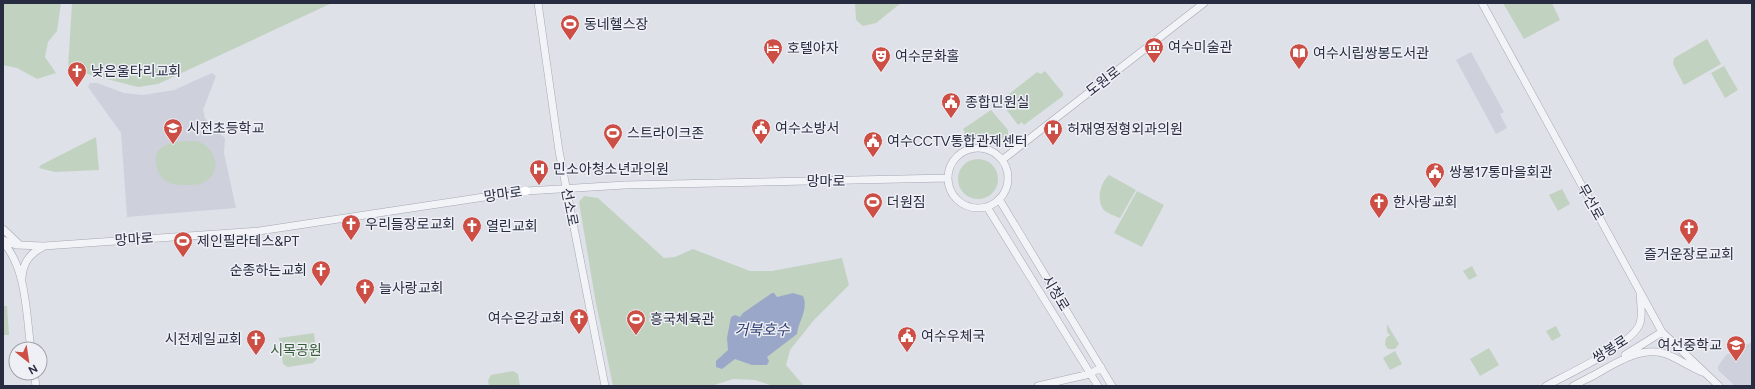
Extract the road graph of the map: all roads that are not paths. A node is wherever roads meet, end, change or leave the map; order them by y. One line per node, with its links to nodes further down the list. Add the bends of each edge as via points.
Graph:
1 (538, 3): 6 (street, 선소로, via 559,151)
2 (1204, 3): 4 (street, 도원로)
3 (1482, 3): 14 (street, 무선로)
4 (1002, 160): 5 (street, via 983,149 968,150 954,160); 7 (street, via 1008,180 1004,194)
5 (948, 178): 6 (street, 망마로); 8 (street, via 950,190 958,201 972,208)
6 (567, 188): 12 (street, 망마로, via 525,191 259,231); 21 (street, 선소로)
7 (999, 199): 8 (street); 17 (street, 시청로)
8 (987, 207): 18 (street, 시청로)
9 (3, 229): 11 (street)
10 (3, 241): 11 (street, 망마로); 13 (street, via 12,254)
11 (20, 245): 12 (street, 망마로)
12 (44, 246): 13 (street, via 33,252 26,260)
13 (22, 279): 16 (street)
14 (1640, 290): 15 (street, 무선로); 25 (street, 쌍봉로, via 1641,319 1633,335 1598,358)
15 (1662, 332): 19 (street, 무선로); 20 (street, 쌍봉로)
16 (30, 341)
17 (1101, 367): 18 (street); 24 (street, 시청로)
18 (1090, 374): 22 (street); 23 (street, 시청로)
19 (1708, 375): 20 (street, via 1672,356 1651,351 1634,355); 27 (street, 무선로)
20 (1589, 378): 26 (street, 쌍봉로)
21 (605, 386)
22 (1038, 386)
23 (1098, 386)
24 (1112, 386)
25 (1546, 386)
26 (1573, 386)
27 (1719, 386)

